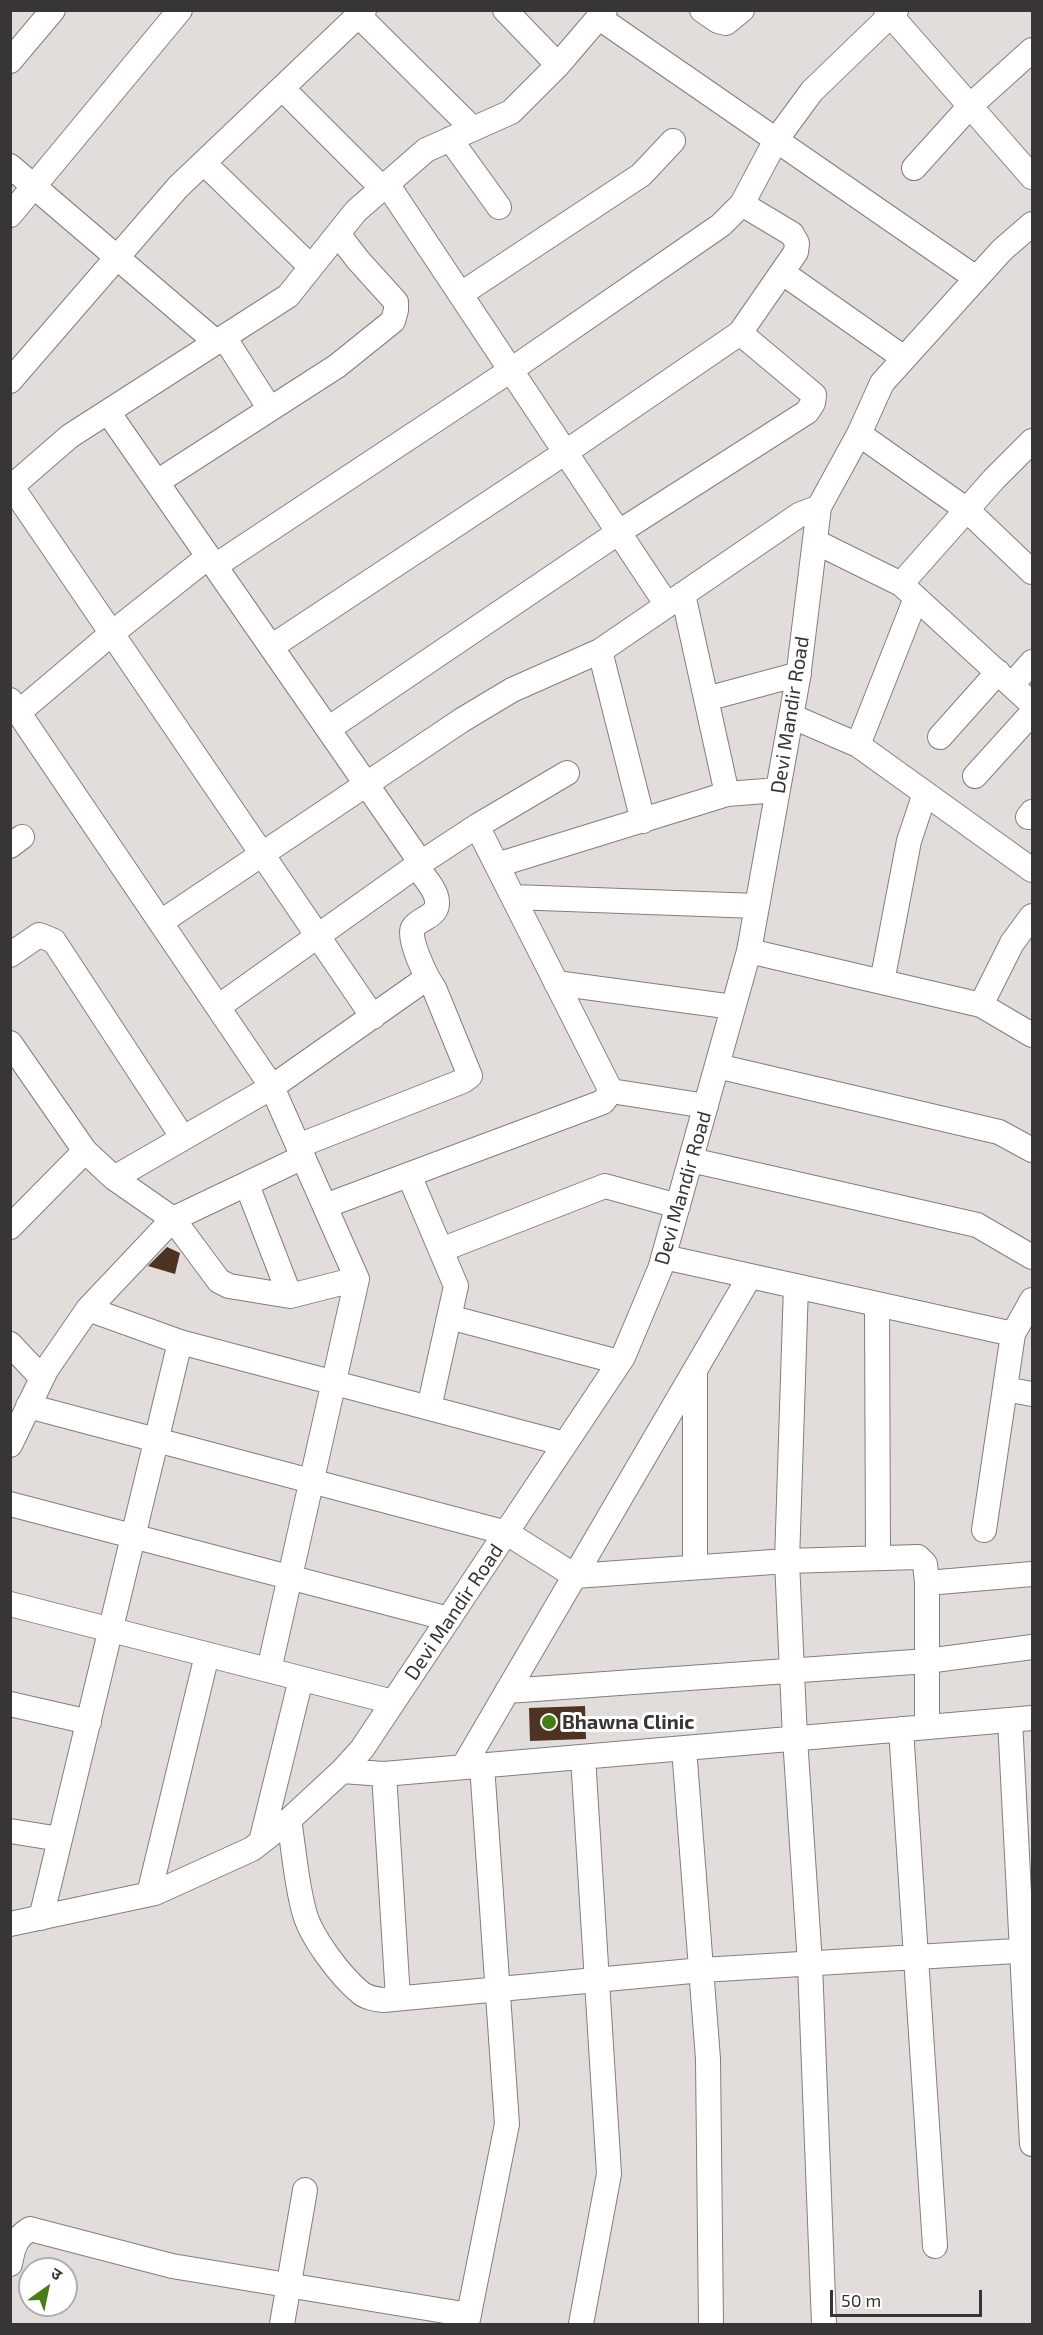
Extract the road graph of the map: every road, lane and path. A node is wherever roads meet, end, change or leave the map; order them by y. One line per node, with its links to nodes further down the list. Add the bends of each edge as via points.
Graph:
1 (180, 10): 22 (street)
2 (505, 10): 11 (street)
3 (702, 10): 4 (street, via 726,23)
4 (742, 10)
5 (891, 12): 13 (street); 16 (street, via 812,91)
6 (48, 13): 10 (street)
7 (362, 13): 12 (street); 14 (street)
8 (602, 14): 11 (street); 16 (street)
9 (1032, 50): 13 (street)
10 (10, 61)
11 (558, 65): 14 (street, via 510,112)
12 (282, 88): 18 (street); 23 (street)
13 (970, 106): 20 (street); 21 (street)
14 (473, 129): 15 (street)
15 (450, 139): 23 (street, via 426,150); 25 (street)
16 (776, 140): 24 (street); 32 (street)
17 (673, 141): 33 (street, via 641,176)
18 (204, 163): 29 (street); 30 (street)
19 (10, 166): 22 (street)
20 (914, 168)
21 (1032, 177)
22 (34, 186): 26 (street); 29 (street)
23 (385, 186): 28 (street, via 356,211); 33 (street)
24 (742, 204): 31 (street, via 792,234 796,252); 37 (street, via 721,225)
25 (499, 207)
26 (10, 215)
27 (1032, 224): 32 (street, Devi Mandir Road)
28 (338, 234): 30 (street); 39 (street, via 396,302 393,321 337,366)
29 (117, 257): 35 (street); 38 (street)
30 (311, 267): 35 (street, via 288,296)
31 (783, 273): 34 (street); 36 (street)
32 (976, 278): 36 (street, Devi Mandir Road)
33 (461, 294): 37 (street)
34 (740, 333): 43 (street); 48 (street, via 814,395 813,403 807,412)
35 (220, 340): 39 (street); 40 (street)
36 (904, 358): 41 (street, Devi Mandir Road, via 882,383)
37 (511, 370): 43 (street); 50 (street)
38 (10, 381)
39 (270, 410): 44 (street)
40 (108, 412): 44 (street); 45 (street, via 70,436)
41 (859, 434): 46 (street, Devi Mandir Road); 47 (street)
42 (1032, 441): 47 (street)
43 (566, 452): 48 (street); 55 (street)
44 (157, 482): 50 (street)
45 (13, 483): 54 (street)
46 (819, 507): 49 (street, Devi Mandir Road); 53 (street, via 799,515)
47 (967, 510): 51 (street); 52 (street)
48 (619, 532): 53 (street); 65 (street)
49 (816, 542): 52 (street); 58 (street, Devi Mandir Road)
50 (212, 562): 54 (street); 55 (street)
51 (1032, 572)
52 (909, 591): 59 (street); 67 (street)
53 (675, 600): 56 (street); 60 (street)
54 (111, 634): 64 (street); 76 (street)
55 (271, 647): 65 (street)
56 (600, 651): 70 (street, via 512,690); 74 (street)
57 (1032, 662): 59 (street)
58 (799, 674): 60 (street); 63 (street, Devi Mandir Road)
59 (1005, 679): 61 (street); 66 (street)
60 (706, 699): 72 (street)
61 (1032, 704)
62 (1032, 713): 69 (street)
63 (791, 716): 67 (street); 71 (street, Devi Mandir Road)
64 (17, 717): 83 (street)
65 (328, 729): 70 (street)
66 (940, 737)
67 (858, 745): 73 (street)
68 (567, 773): 75 (street)
69 (975, 776)
70 (366, 784): 76 (street); 77 (street)
71 (778, 790): 72 (street); 81 (street, Devi Mandir Road)
72 (727, 794): 74 (street)
73 (925, 794): 79 (street); 88 (street, via 909,841)
74 (642, 820): 78 (street)
75 (477, 826): 77 (street); 78 (street)
76 (262, 855): 83 (street); 84 (street)
77 (418, 865): 84 (street); 87 (street, via 438,905 413,927 411,935)
78 (496, 865): 80 (street)
79 (1032, 870)
80 (513, 897): 81 (street); 89 (street)
81 (757, 906): 85 (street, Devi Mandir Road)
82 (1032, 916): 90 (street, via 1012,943)
83 (161, 922): 91 (street)
84 (316, 936): 91 (street); 93 (street)
85 (749, 951): 88 (street); 92 (street, Devi Mandir Road)
86 (10, 955): 100 (street, via 39,935 54,941)
87 (427, 978): 93 (street); 103 (street, via 470,1076)
88 (882, 982): 90 (street)
89 (556, 983): 92 (street); 98 (street)
90 (981, 1005): 94 (street)
91 (218, 1007): 97 (street)
92 (733, 1007): 96 (street, Devi Mandir Road)
93 (373, 1017): 97 (street)
94 (1032, 1035)
95 (11, 1046): 102 (street)
96 (717, 1066): 99 (street, Devi Mandir Road); 101 (street, via 999,1132)
97 (272, 1087): 100 (street); 103 (street)
98 (611, 1091): 99 (street); 105 (street, via 603,1102)
99 (706, 1106): 104 (street, Devi Mandir Road)
100 (183, 1138): 106 (street)
101 (1032, 1150)
102 (84, 1151): 106 (street); 111 (street)
103 (300, 1151): 107 (street); 108 (street)
104 (691, 1160): 109 (street, Devi Mandir Road); 114 (street, via 977,1225)
105 (409, 1175): 108 (street); 112 (street)
106 (114, 1178): 110 (street)
107 (247, 1185): 110 (street); 118 (street)
108 (325, 1206): 116 (street)
109 (678, 1206): 112 (street, via 605,1186); 113 (street, Devi Mandir Road)
110 (173, 1219): 118 (street, via 219,1281); 121 (street)
111 (10, 1227)
112 (441, 1250): 122 (street, via 456,1286)
113 (664, 1257): 115 (street); 126 (street, Devi Mandir Road)
114 (1032, 1257)
115 (750, 1276): 117 (street); 127 (street)
116 (357, 1279): 118 (street); 129 (street)
117 (796, 1286): 120 (street); 143 (street)
118 (290, 1296)
119 (1032, 1300): 123 (street)
120 (877, 1304): 123 (street); 142 (street)
121 (88, 1309): 124 (street); 128 (street)
122 (449, 1317): 126 (street); 133 (street)
123 (1013, 1334): 130 (street)
124 (180, 1342): 129 (street); 134 (street)
125 (10, 1344): 128 (street)
126 (619, 1362): 135 (street, Devi Mandir Road)
127 (695, 1370): 144 (street); 146 (street)
128 (42, 1378): 132 (street)
129 (334, 1383): 133 (street); 137 (street)
130 (1005, 1389): 131 (street); 139 (street)
131 (1032, 1394)
132 (28, 1406): 134 (street); 136 (street)
133 (429, 1408): 135 (street)
134 (157, 1440): 137 (street); 141 (street)
135 (565, 1444): 140 (street, Devi Mandir Road)
136 (11, 1445)
137 (312, 1481): 140 (street); 147 (street)
138 (10, 1504): 141 (street)
139 (984, 1530)
140 (507, 1533): 146 (street); 150 (street, Devi Mandir Road)
141 (134, 1536): 147 (street); 151 (street)
142 (878, 1558): 143 (street); 148 (street, via 918,1557 925,1564)
143 (787, 1561): 144 (street); 156 (street)
144 (695, 1567): 146 (street)
145 (1032, 1574): 148 (street)
146 (576, 1576): 158 (street)
147 (290, 1577): 150 (street); 155 (street)
148 (927, 1583): 154 (street)
149 (10, 1604): 151 (street)
150 (449, 1619): 159 (street, Devi Mandir Road)
151 (111, 1630): 153 (street); 162 (street)
152 (1032, 1647): 154 (street)
153 (207, 1655): 155 (street); 175 (street)
154 (927, 1661): 156 (street); 163 (street)
155 (269, 1670): 157 (street)
156 (792, 1671): 158 (street); 165 (street)
157 (301, 1679): 159 (street); 174 (street)
158 (507, 1691): 168 (street)
159 (393, 1702): 169 (street, Devi Mandir Road, via 362,1749)
160 (10, 1704): 162 (street)
161 (1021, 1719): 163 (street); 178 (street)
162 (89, 1722): 173 (street)
163 (927, 1727): 164 (street)
164 (901, 1729): 165 (street); 179 (street)
165 (795, 1738): 166 (street); 180 (street)
166 (684, 1748): 167 (street); 181 (street)
167 (583, 1756): 168 (street); 182 (street)
168 (472, 1766): 170 (street); 183 (street)
169 (342, 1771): 170 (street); 171 (street, Devi Mandir Road)
170 (384, 1774): 184 (street)
171 (289, 1820): 174 (street, Devi Mandir Road); 184 (street, via 304,1912 316,1938 363,1995 383,2000)
172 (10, 1831): 173 (street)
173 (60, 1839): 176 (street)
174 (261, 1842): 175 (street, Devi Mandir Road)
175 (150, 1894): 176 (street, Devi Mandir Road)
176 (41, 1918): 177 (street, Devi Mandir Road)
177 (10, 1924)
178 (1027, 1951): 179 (street); 185 (street)
179 (915, 1958): 180 (street); 187 (street)
180 (810, 1964): 181 (street); 194 (street)
181 (702, 1970): 182 (street); 193 (street, via 708,2059)
182 (598, 1979): 183 (street); 192 (street, via 609,2174)
183 (498, 1988): 184 (street); 190 (street, via 507,2124)
184 (398, 1998)
185 (1032, 2144)
186 (305, 2190): 189 (street)
187 (935, 2246)
188 (10, 2264): 189 (street, via 14,2244 30,2229 172,2266)
189 (289, 2285): 190 (street); 191 (street)
190 (468, 2320)
191 (282, 2325)
192 (581, 2325)
193 (711, 2325)
194 (824, 2325)

